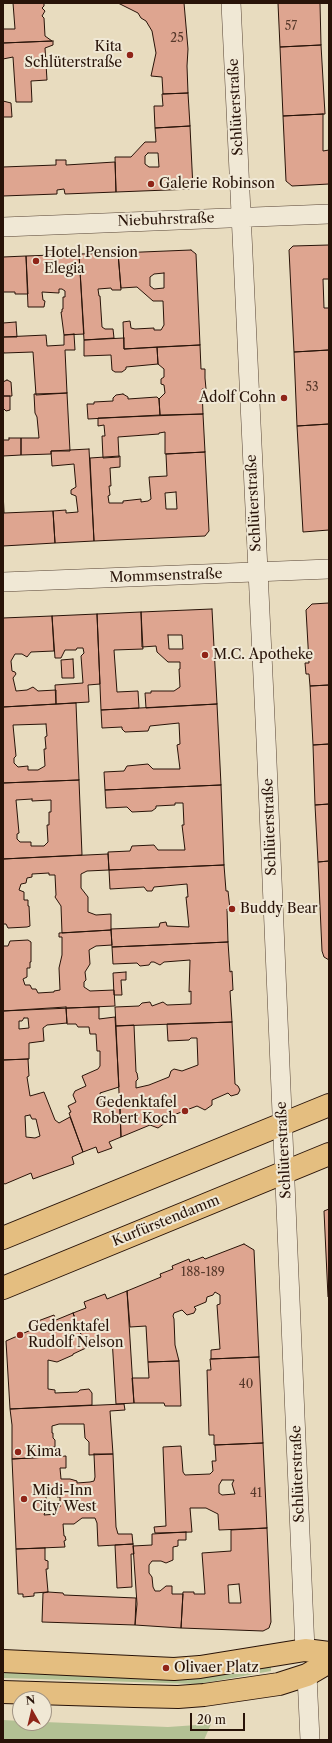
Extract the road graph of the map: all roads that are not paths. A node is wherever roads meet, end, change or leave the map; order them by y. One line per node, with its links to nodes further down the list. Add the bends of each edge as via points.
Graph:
1 (231, 3): 3 (street, Schlüterstraße)
2 (329, 214): 3 (street, Niebuhrstraße)
3 (241, 217): 4 (street, Niebuhrstraße); 6 (street, Schlüterstraße)
4 (3, 227)
5 (329, 569): 6 (street, Mommsenstraße)
6 (257, 572): 7 (street, Mommsenstraße); 9 (street, Schlüterstraße)
7 (3, 582)
8 (329, 1105): 9 (main road)
9 (282, 1124): 11 (street, Schlüterstraße); 12 (main road)
10 (329, 1154): 11 (main road, Kurfürstendamm)
11 (285, 1172): 13 (main road, Kurfürstendamm); 14 (street, Schlüterstraße)
12 (3, 1238)
13 (3, 1288)
14 (305, 1650): 15 (main road); 16 (main road, via 174,1669); 18 (main road)
15 (329, 1653)
16 (3, 1661)
17 (329, 1662): 18 (main road)
18 (307, 1675): 19 (main road, via 266,1686 178,1697); 20 (street)
19 (3, 1692)
20 (310, 1740)

